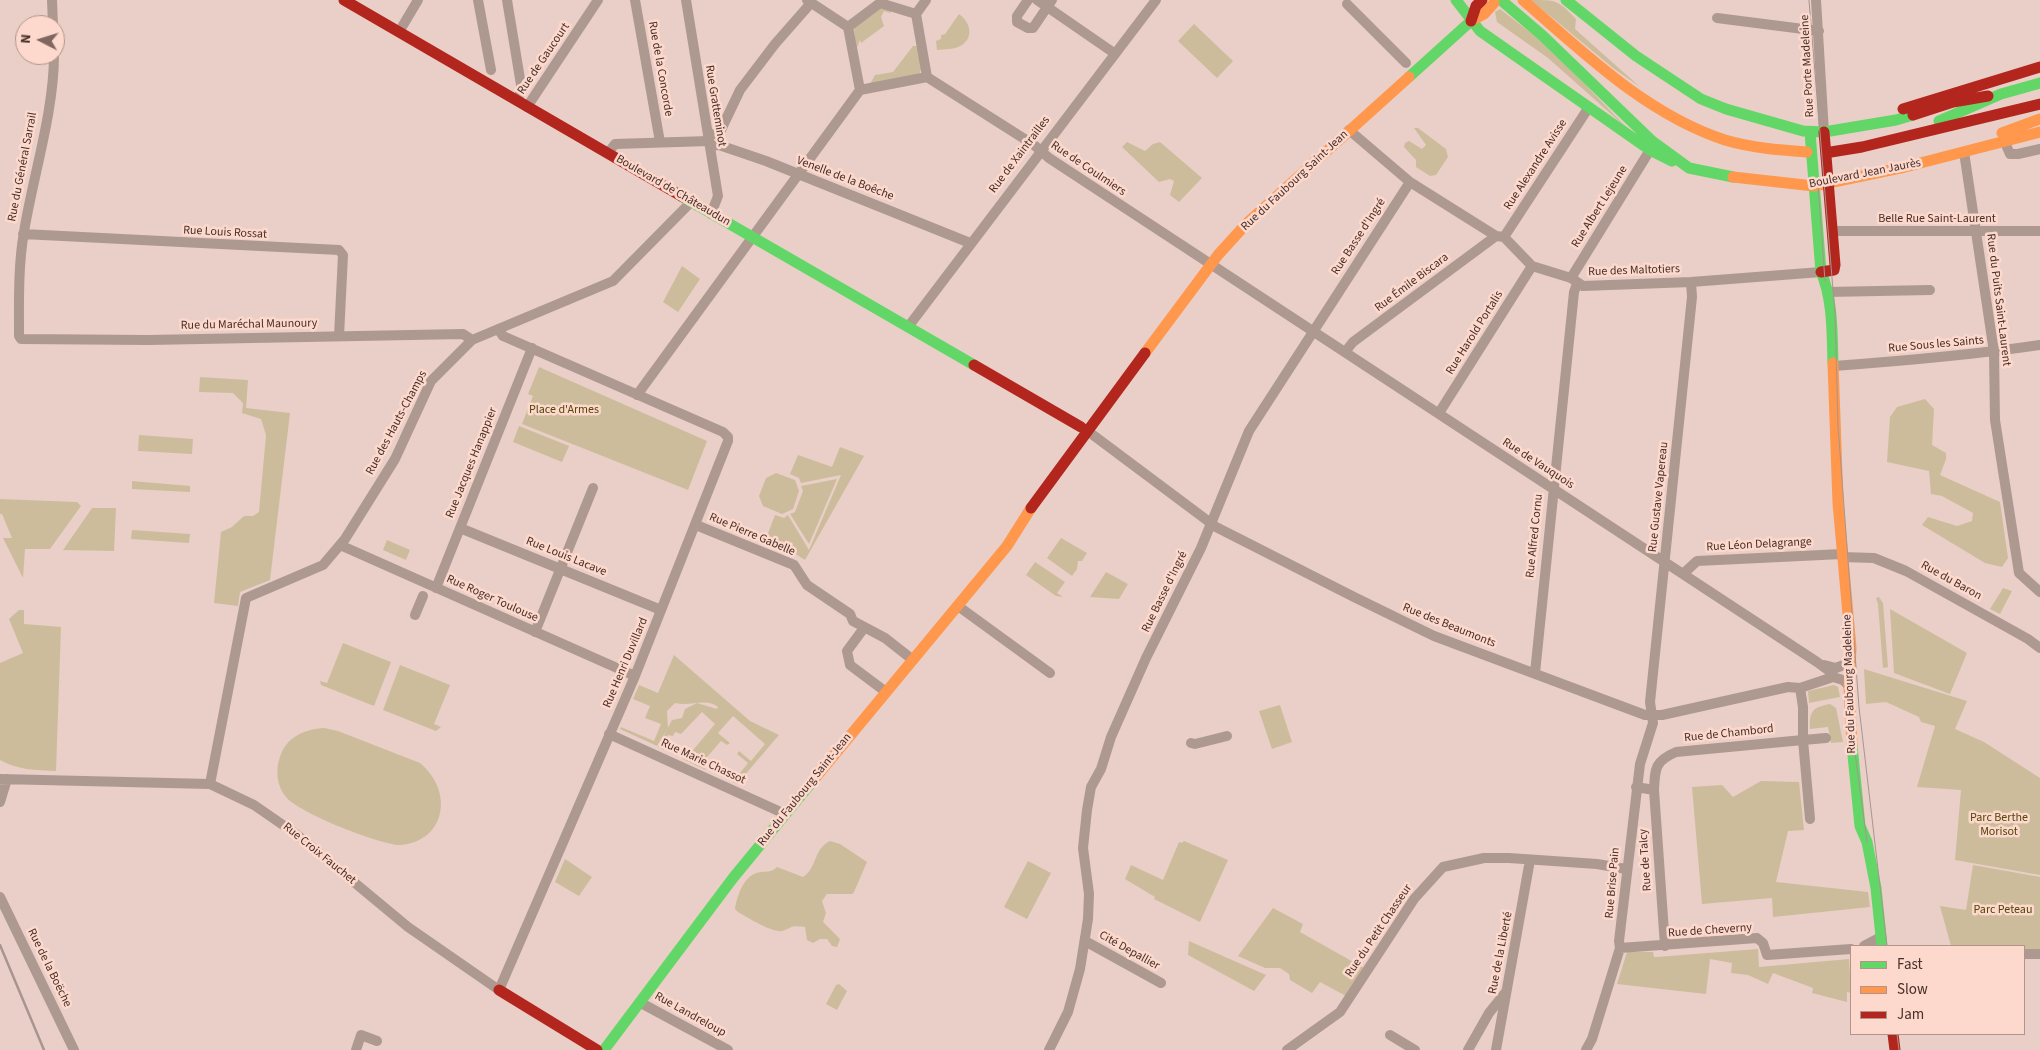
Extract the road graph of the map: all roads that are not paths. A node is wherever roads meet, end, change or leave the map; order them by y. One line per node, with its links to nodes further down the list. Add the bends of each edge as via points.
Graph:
1 (52, 0): 24 (street)
2 (344, 0): 29 (main road, Boulevard de Châteaudun)
3 (418, 0): 29 (street)
4 (478, 0): 35 (street)
5 (507, 0): 40 (street, via 522,91)
6 (598, 0): 42 (street, Rue de Gaucourt)
7 (635, 0): 54 (street, Rue de la Concorde)
8 (686, 0): 53 (street, Rue Gratteminot)
9 (926, 0): 23 (street)
10 (1028, 0): 21 (street, via 1017,16 1017,22 1028,28 1033,28)
11 (1037, 0): 21 (street)
12 (1156, 0): 31 (street, Rue de Xaintrailles)
13 (1456, 0): 26 (main road, Boulevard Jean Jaurès)
14 (1482, 0): 26 (main road, Rue du Faubourg Saint-Jean, via 1476,6)
15 (1523, 0): 30 (main road, Boulevard Jean Jaurès, via 1594,60 1669,116 1735,144 1807,156 1747,156 1692,139 1652,117)
16 (1566, 0): 48 (main road, via 1636,56 1701,99)
17 (1816, 0): 28 (street, Rue Porte Madeleine)
18 (809, 1): 27 (street); 53 (street, via 740,90 720,132)
19 (1498, 1): 26 (main road, Rue du Faubourg Saint-Jean); 30 (main road, Boulevard Jean Jaurès)
20 (880, 2): 23 (street); 27 (street)
21 (1049, 4): 31 (street)
22 (1347, 4): 32 (street)
23 (916, 14): 36 (street)
24 (53, 15)
25 (1717, 18): 28 (street)
26 (1471, 21): 43 (main road, Boulevard Jean Jaurès, via 1480,31); 47 (main road, Rue du Faubourg Saint-Jean)
27 (848, 27): 38 (street)
28 (1819, 31): 49 (street, Rue Porte Madeleine)
29 (399, 32): 40 (main road, Boulevard de Châteaudun)
30 (1543, 36): 60 (main road, Boulevard Jean Jaurès, via 1652,141)
31 (1114, 53): 57 (street, Rue de Xaintrailles)
32 (1407, 64)
33 (53, 65): 71 (street, Rue du Général Sarrail)
34 (2040, 67): 46 (main road, via 1932,98)
35 (491, 70)
36 (928, 78): 38 (street); 57 (street, Rue de Coulmiers)
37 (2040, 83): 39 (main road)
38 (860, 90): 62 (street)
39 (2002, 94): 46 (main road, via 1953,102 1896,120); 51 (main road)
40 (516, 100): 42 (main road, Boulevard de Châteaudun)
41 (2040, 104): 51 (main road, Boulevard Jean Jaurès)
42 (527, 107): 59 (main road, Boulevard de Châteaudun)
43 (1589, 107): 56 (main road, Boulevard Jean Jaurès); 72 (street, Rue Alexandre Avisse)
44 (2040, 113): 51 (main road, Boulevard Jean Jaurès, via 1863,155 1831,155)
45 (2040, 119): 61 (main road)
46 (1858, 126): 49 (main road)
47 (1349, 130): 63 (street, Rue des Maltotiers); 75 (main road, Rue du Faubourg Saint-Jean, via 1247,223)
48 (1810, 132): 49 (main road); 65 (main road)
49 (1824, 132): 64 (main road)
50 (2040, 132): 52 (main road, Boulevard Jean Jaurès)
51 (1908, 136)
52 (2006, 140): 55 (street, via 2010,154); 58 (main road, Boulevard Jean Jaurès)
53 (709, 141): 54 (street, Venelle de la Boêche); 62 (street, Venelle de la Boêche); 67 (street, Rue Gratteminot, via 718,196)
54 (660, 142): 59 (street, Venelle de la Boêche, via 614,144)
55 (2040, 149)
56 (1650, 150): 60 (main road, Boulevard Jean Jaurès); 77 (street, Rue Albert Lejeune)
57 (1040, 151): 74 (street, Rue de Xaintrailles); 75 (street, Rue de Coulmiers)
58 (1964, 152): 61 (main road, Boulevard Jean Jaurès); 70 (street, Rue du Puits Saint-Laurent)
59 (608, 153): 66 (main road, Boulevard de Châteaudun)
60 (1689, 168): 65 (main road, Boulevard Jean Jaurès, via 1744,179)
61 (1886, 170): 64 (main road, Boulevard Jean Jaurès)
62 (799, 174): 73 (street); 74 (street, Venelle de la Boêche)
63 (1410, 182): 72 (street, Rue des Maltotiers); 83 (street, Rue Basse d'Ingré)
64 (1829, 183): 65 (main road, Boulevard Jean Jaurès); 68 (main road)
65 (1814, 186): 79 (main road)
66 (691, 202): 67 (main road, Boulevard de Châteaudun); 82 (street, Rue des Hauts-Champs, via 613,281)
67 (711, 214): 73 (main road, Boulevard de Châteaudun)
68 (1833, 231): 70 (street, Belle Rue Saint-Laurent); 79 (main road, via 1834,270)
69 (2040, 231): 70 (street, Belle Rue Saint-Laurent)
70 (1977, 232): 90 (street, Rue du Puits Saint-Laurent)
71 (23, 234): 84 (street, Rue Louis Rossat, via 339,250 343,255); 85 (street, Rue du Général Sarrail, via 19,336)
72 (1500, 236): 76 (street, Rue des Maltotiers); 89 (street, Rue Émile Biscara, via 1353,342)
73 (752, 237): 81 (main road, Boulevard de Châteaudun); 92 (street)
74 (970, 243): 81 (street, Rue de Xaintrailles)
75 (1211, 264): 83 (street, Rue de Vauquois); 94 (main road, Rue du Faubourg Saint-Jean)
76 (1532, 266): 77 (street, Rue des Maltotiers); 93 (street, Rue Harold Portalis)
77 (1574, 281): 78 (street, Rue des Maltotiers, via 1587,286); 96 (street, Rue Alfred Cornu)
78 (1692, 282): 79 (street, Rue des Maltotiers); 103 (street, Rue Gustave Vapereau)
79 (1824, 282): 80 (street, Rue des Maltotiers); 91 (main road, Rue du Faubourg Madeleine)
80 (1930, 290)
81 (908, 327): 94 (main road, Boulevard de Châteaudun)
82 (498, 329): 86 (street, Rue des Hauts-Champs); 88 (street, via 503,336)
83 (1313, 331): 89 (street, Rue de Vauquois); 97 (street, Rue Basse d'Ingré, via 1249,431)
84 (339, 336): 85 (street, Rue du Maréchal Maunoury); 86 (street, Rue du Maréchal Maunoury, via 462,334)
85 (25, 340)
86 (472, 340): 101 (street, Rue des Hauts-Champs, via 431,381 398,454)
87 (2040, 345): 90 (street, Rue Sous les Saints)
88 (532, 348): 92 (street); 99 (street, Rue Jacques Hanappier)
89 (1345, 352): 93 (street, Rue de Vauquois)
90 (1994, 352): 91 (street, Rue Sous les Saints); 107 (street, Rue du Puits Saint-Laurent, via 1995,420 2019,573)
91 (1834, 366): 102 (main road, Rue du Faubourg Madeleine)
92 (637, 394): 98 (street, Rue Henri Duvillard, via 728,437)
93 (1439, 413): 96 (street, Rue de Vauquois)
94 (1086, 434): 97 (street, Rue des Beaumonts); 100 (main road, Rue du Faubourg Saint-Jean, via 1024,518); 100 (main road, Rue du Faubourg Saint-Jean, via 1043,504)
95 (593, 488): 104 (street)
96 (1553, 489): 103 (street, Rue de Vauquois); 118 (street, Rue Alfred Cornu)
97 (1210, 522): 118 (street, Rue des Beaumonts, via 1434,636); 141 (street, Rue Basse d'Ingré, via 1201,548 1146,658 1091,787 1083,848 1089,889)
98 (696, 525): 110 (street, Rue Henri Duvillard); 112 (street, Rue Pierre Gabelle, via 794,565 807,586 850,614 853,621)
99 (460, 528): 104 (street, Rue Louis Lacave); 106 (street, Rue Jacques Hanappier)
100 (1014, 537): 109 (main road, Rue du Faubourg Saint-Jean)
101 (340, 545): 106 (street, Rue Roger Toulouse); 132 (street, Rue des Hauts-Champs, via 323,565 246,598)
102 (1842, 555): 105 (street, Rue Léon Delagrange, via 1697,561); 114 (street, Rue du Baron, via 1874,558 1906,571); 116 (main road, Rue du Faubourg Madeleine)
103 (1665, 561): 105 (street, Rue de Vauquois); 125 (street, Rue Gustave Vapereau, via 1650,702)
104 (560, 569): 110 (street, Rue Louis Lacave); 113 (street)
105 (1683, 574): 117 (street, Rue de Vauquois)
106 (436, 588): 113 (street, Rue Roger Toulouse)
107 (2040, 592)
108 (423, 596): 111 (street)
109 (958, 606): 115 (main road, Rue du Faubourg Saint-Jean); 119 (street)
110 (661, 610): 120 (street, Rue Henri Duvillard)
111 (415, 615)
112 (864, 628): 115 (street, Rue Pierre Gabelle, via 885,638); 124 (street, via 847,651 850,665)
113 (535, 632): 120 (street, Rue Roger Toulouse)
114 (2040, 648)
115 (912, 660): 124 (main road, Rue du Faubourg Saint-Jean)
116 (1850, 662): 117 (street, via 1836,668); 123 (main road, Rue du Faubourg Madeleine)
117 (1818, 663): 121 (street, Rue de Vauquois); 122 (street)
118 (1535, 672): 125 (street, Rue des Beaumonts)
119 (1050, 673)
120 (634, 676): 126 (street, Rue Henri Duvillard)
121 (1833, 677): 122 (street, Rue des Beaumonts); 123 (street, Rue de Vauquois)
122 (1803, 686): 125 (street, Rue des Beaumonts); 129 (street)
123 (1849, 686): 142 (main road, Rue du Faubourg Madeleine, via 1858,819 1867,842 1876,888)
124 (885, 693): 136 (main road, Rue du Faubourg Saint-Jean)
125 (1652, 715): 133 (street, Rue Brise Pain, via 1653,723)
126 (610, 734): 136 (street, Rue Marie Chassot); 150 (street, Rue Henri Duvillard)
127 (1228, 736): 130 (street)
128 (1826, 738): 129 (street, Rue de Chambord)
129 (1803, 740): 134 (street, Rue de Chambord, via 1676,752 1658,763); 137 (street)
130 (1190, 744)
131 (4, 779): 132 (street, Rue Croix Fauchet); 135 (street)
132 (210, 784): 150 (street, Rue Croix Fauchet, via 254,805 296,834 408,927)
133 (1636, 786): 134 (street); 139 (street, Rue Brise Pain)
134 (1654, 790): 144 (street, Rue de Talcy)
135 (0, 802)
136 (785, 814): 152 (main road, Rue du Faubourg Saint-Jean, via 719,896)
137 (1810, 819)
138 (1530, 860): 139 (street, Rue du Petit Chasseur); 151 (street, Rue de la Liberté); 162 (street, Rue du Petit Chasseur, via 1484,858 1443,867 1404,913 1340,1012)
139 (1626, 869): 145 (street, Rue Brise Pain)
140 (0, 897): 157 (street, Rue de la Boëche)
141 (1085, 941): 149 (street, Cité Depallier); 161 (street, Rue Basse d'Ingré, via 1068,1012)
142 (1881, 942): 143 (street)
143 (1868, 945)
144 (1666, 946): 145 (street, Rue de Cheverny); 146 (street, Rue de Cheverny, via 1756,938 1763,942 1767,955)
145 (1620, 948): 166 (street, Rue Brise Pain)
146 (1850, 949)
147 (2025, 954): 148 (street)
148 (2040, 954)
149 (1161, 983)
150 (499, 990): 156 (main road, Rue Croix Fauchet)
151 (1506, 991): 164 (street); 165 (street, Rue de la Liberté)
152 (641, 1003): 156 (main road, Rue du Faubourg Saint-Jean); 159 (main road); 160 (street, Rue Landreloup)
153 (1390, 1035): 163 (street)
154 (1893, 1035): 167 (main road)
155 (377, 1042): 158 (street, via 361,1035)
156 (597, 1049)
157 (74, 1050)
158 (356, 1050)
159 (610, 1050)
160 (728, 1050)
161 (1049, 1050)
162 (1287, 1050)
163 (1415, 1050)
164 (1468, 1050)
165 (1496, 1050)
166 (1586, 1050)
167 (1895, 1050)

